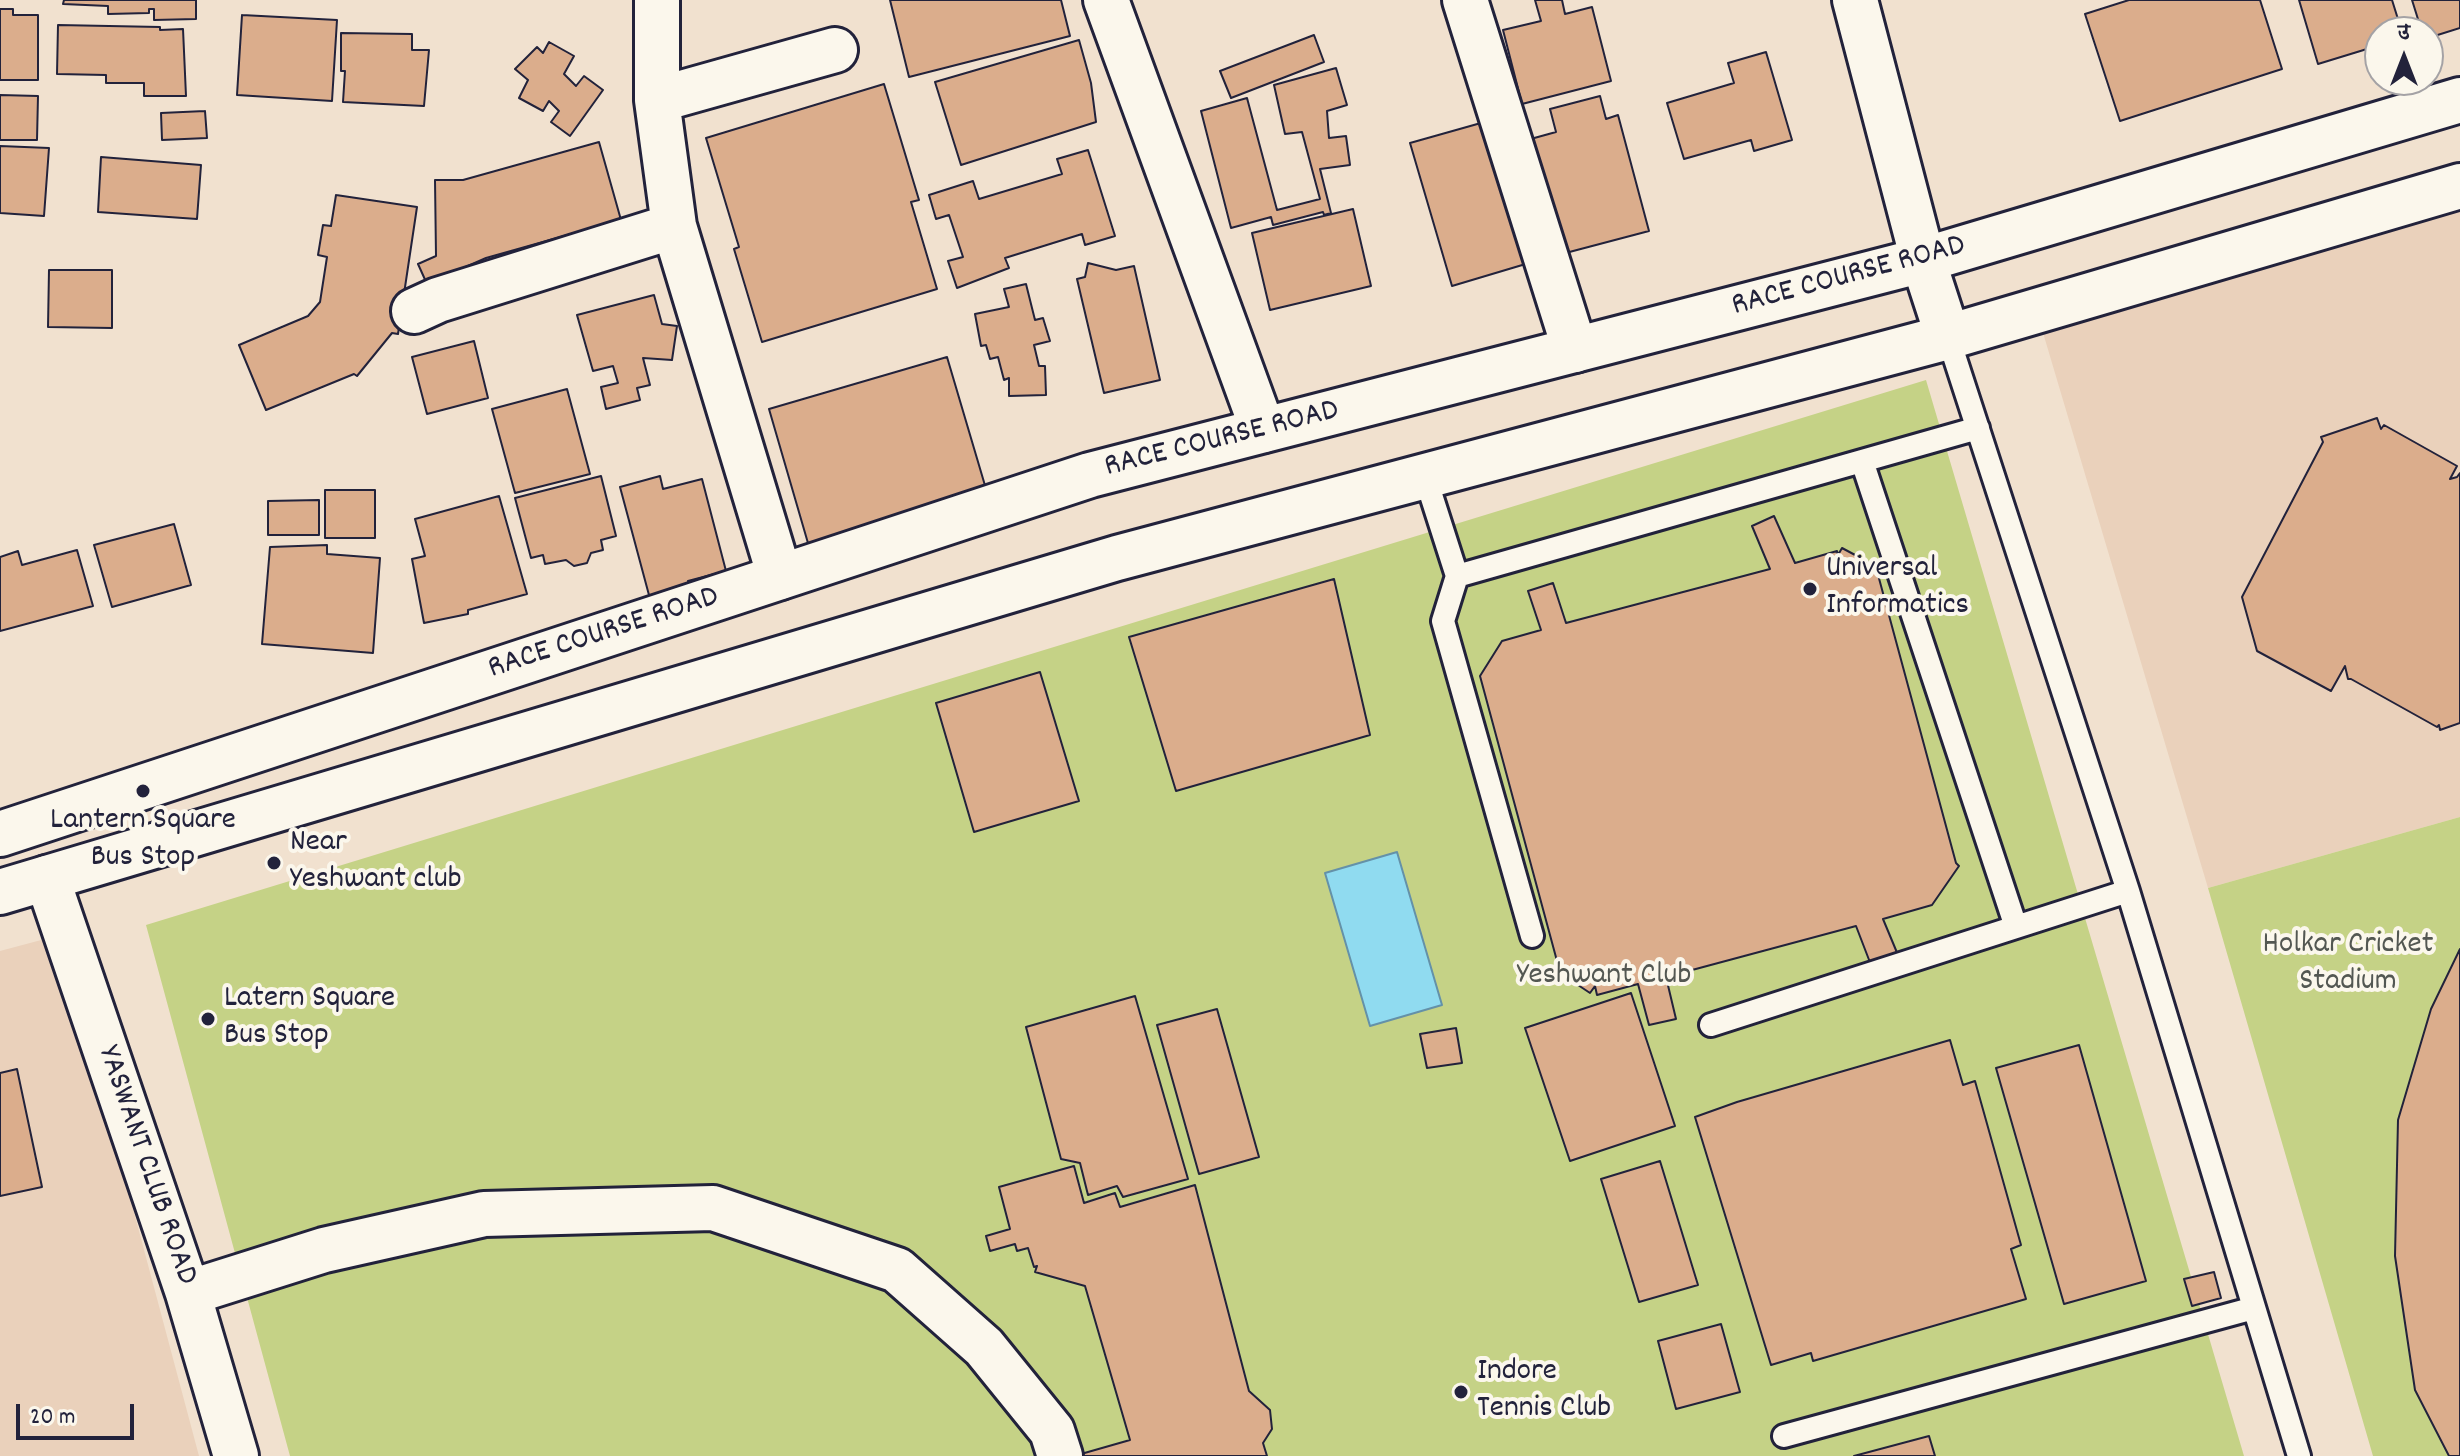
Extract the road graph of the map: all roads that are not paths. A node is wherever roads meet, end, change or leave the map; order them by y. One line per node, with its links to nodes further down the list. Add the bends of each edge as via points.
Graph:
1 (657, 0): 6 (main road)
2 (1106, 0): 15 (main road)
3 (1465, 0): 13 (main road)
4 (1855, 0): 10 (main road)
5 (835, 50): 6 (main road)
6 (657, 100): 9 (main road)
7 (2460, 100): 10 (main road, RACE COURSE ROAD)
8 (2460, 186): 12 (main road)
9 (674, 226): 11 (main road); 19 (main road)
10 (1923, 260): 12 (main road); 13 (main road, RACE COURSE ROAD)
11 (414, 311)
12 (1948, 337): 14 (lane); 17 (main road)
13 (1575, 350): 15 (main road, RACE COURSE ROAD)
14 (1978, 428): 16 (lane); 22 (lane)
15 (1263, 430): 19 (main road, RACE COURSE ROAD, via 1090,475)
16 (1862, 461): 18 (lane); 24 (lane)
17 (1425, 476): 18 (lane); 21 (main road, via 1117,558)
18 (1457, 576): 25 (lane, via 1443,621)
19 (780, 577): 20 (main road, RACE COURSE ROAD)
20 (0, 834)
21 (47, 878): 23 (main road); 27 (main road, YASWANT CLUB ROAD)
22 (2128, 891): 24 (lane); 28 (lane)
23 (0, 892)
24 (2016, 927): 26 (lane)
25 (1532, 936)
26 (1711, 1025)
27 (188, 1293): 30 (main road, YASWANT CLUB ROAD); 31 (main road, via 324,1250 484,1214 713,1208 897,1270 984,1347 1052,1431)
28 (2254, 1308): 29 (lane); 32 (lane)
29 (1784, 1436)
30 (236, 1456)
31 (1060, 1456)
32 (2299, 1456)

